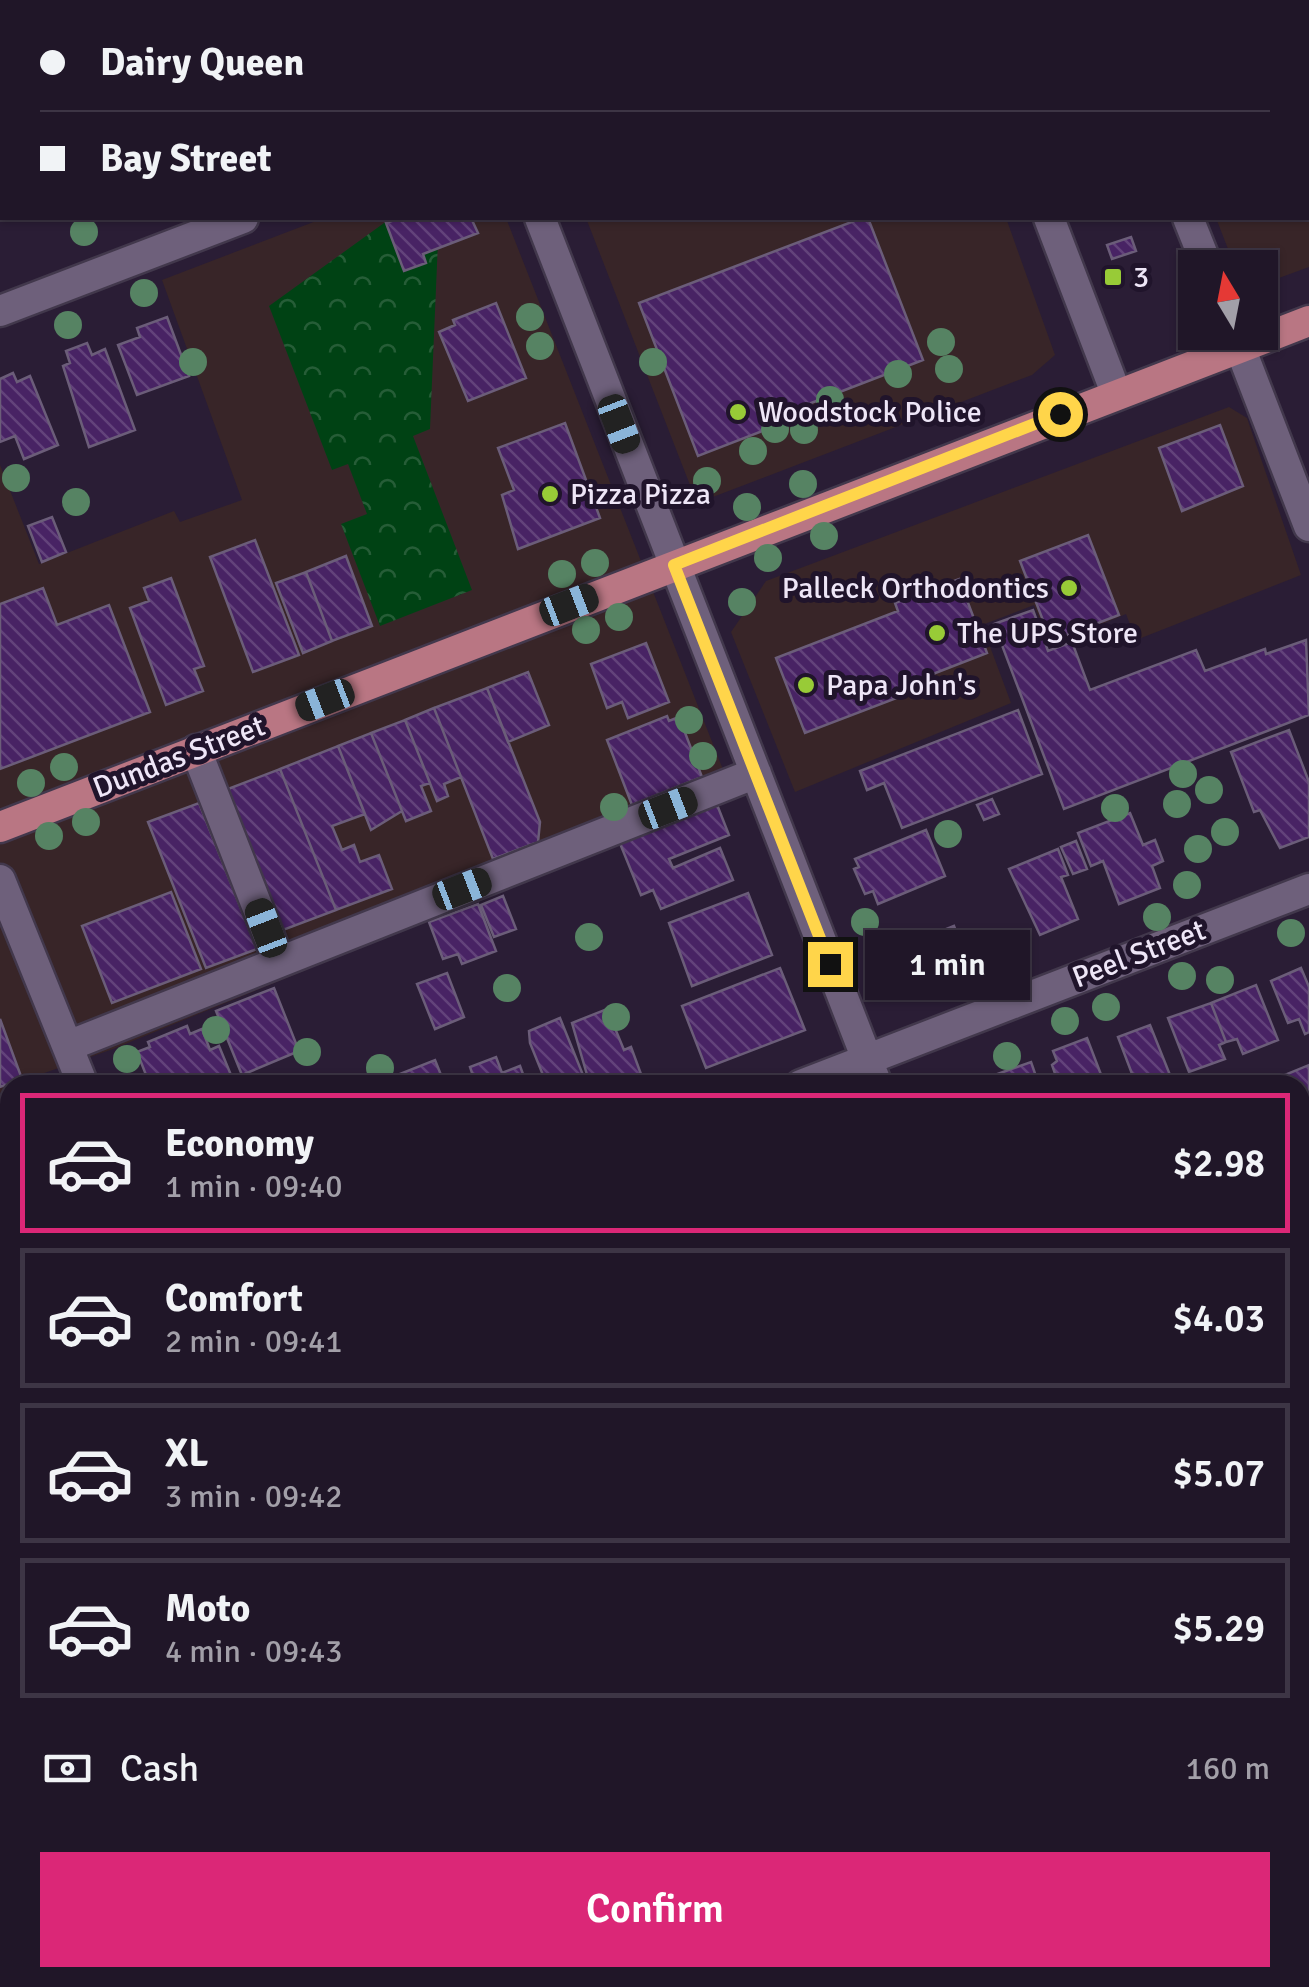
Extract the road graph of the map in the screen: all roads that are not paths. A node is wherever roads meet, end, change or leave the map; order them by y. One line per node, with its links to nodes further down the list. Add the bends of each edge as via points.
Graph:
1 (238, 220): 6 (street)
2 (541, 220): 13 (street)
3 (1050, 220): 11 (street)
4 (1189, 220): 5 (street)
5 (1201, 250)
6 (0, 312)
7 (1309, 321): 8 (main road, Dundas Street)
8 (1278, 329)
9 (1214, 350): 11 (main road, Dundas Street)
10 (1241, 350): 12 (street)
11 (1116, 392): 13 (main road, Dundas Street)
12 (1309, 526)
13 (674, 565): 14 (main road, Dundas Street); 15 (street)
14 (196, 750): 16 (main road, Dundas Street); 19 (street)
15 (756, 773): 19 (street); 21 (street)
16 (0, 826)
17 (0, 880): 20 (street)
18 (1309, 889): 21 (street, Peel Street)
19 (280, 962): 20 (street)
20 (68, 1046): 22 (street)
21 (872, 1072)
22 (80, 1075)

